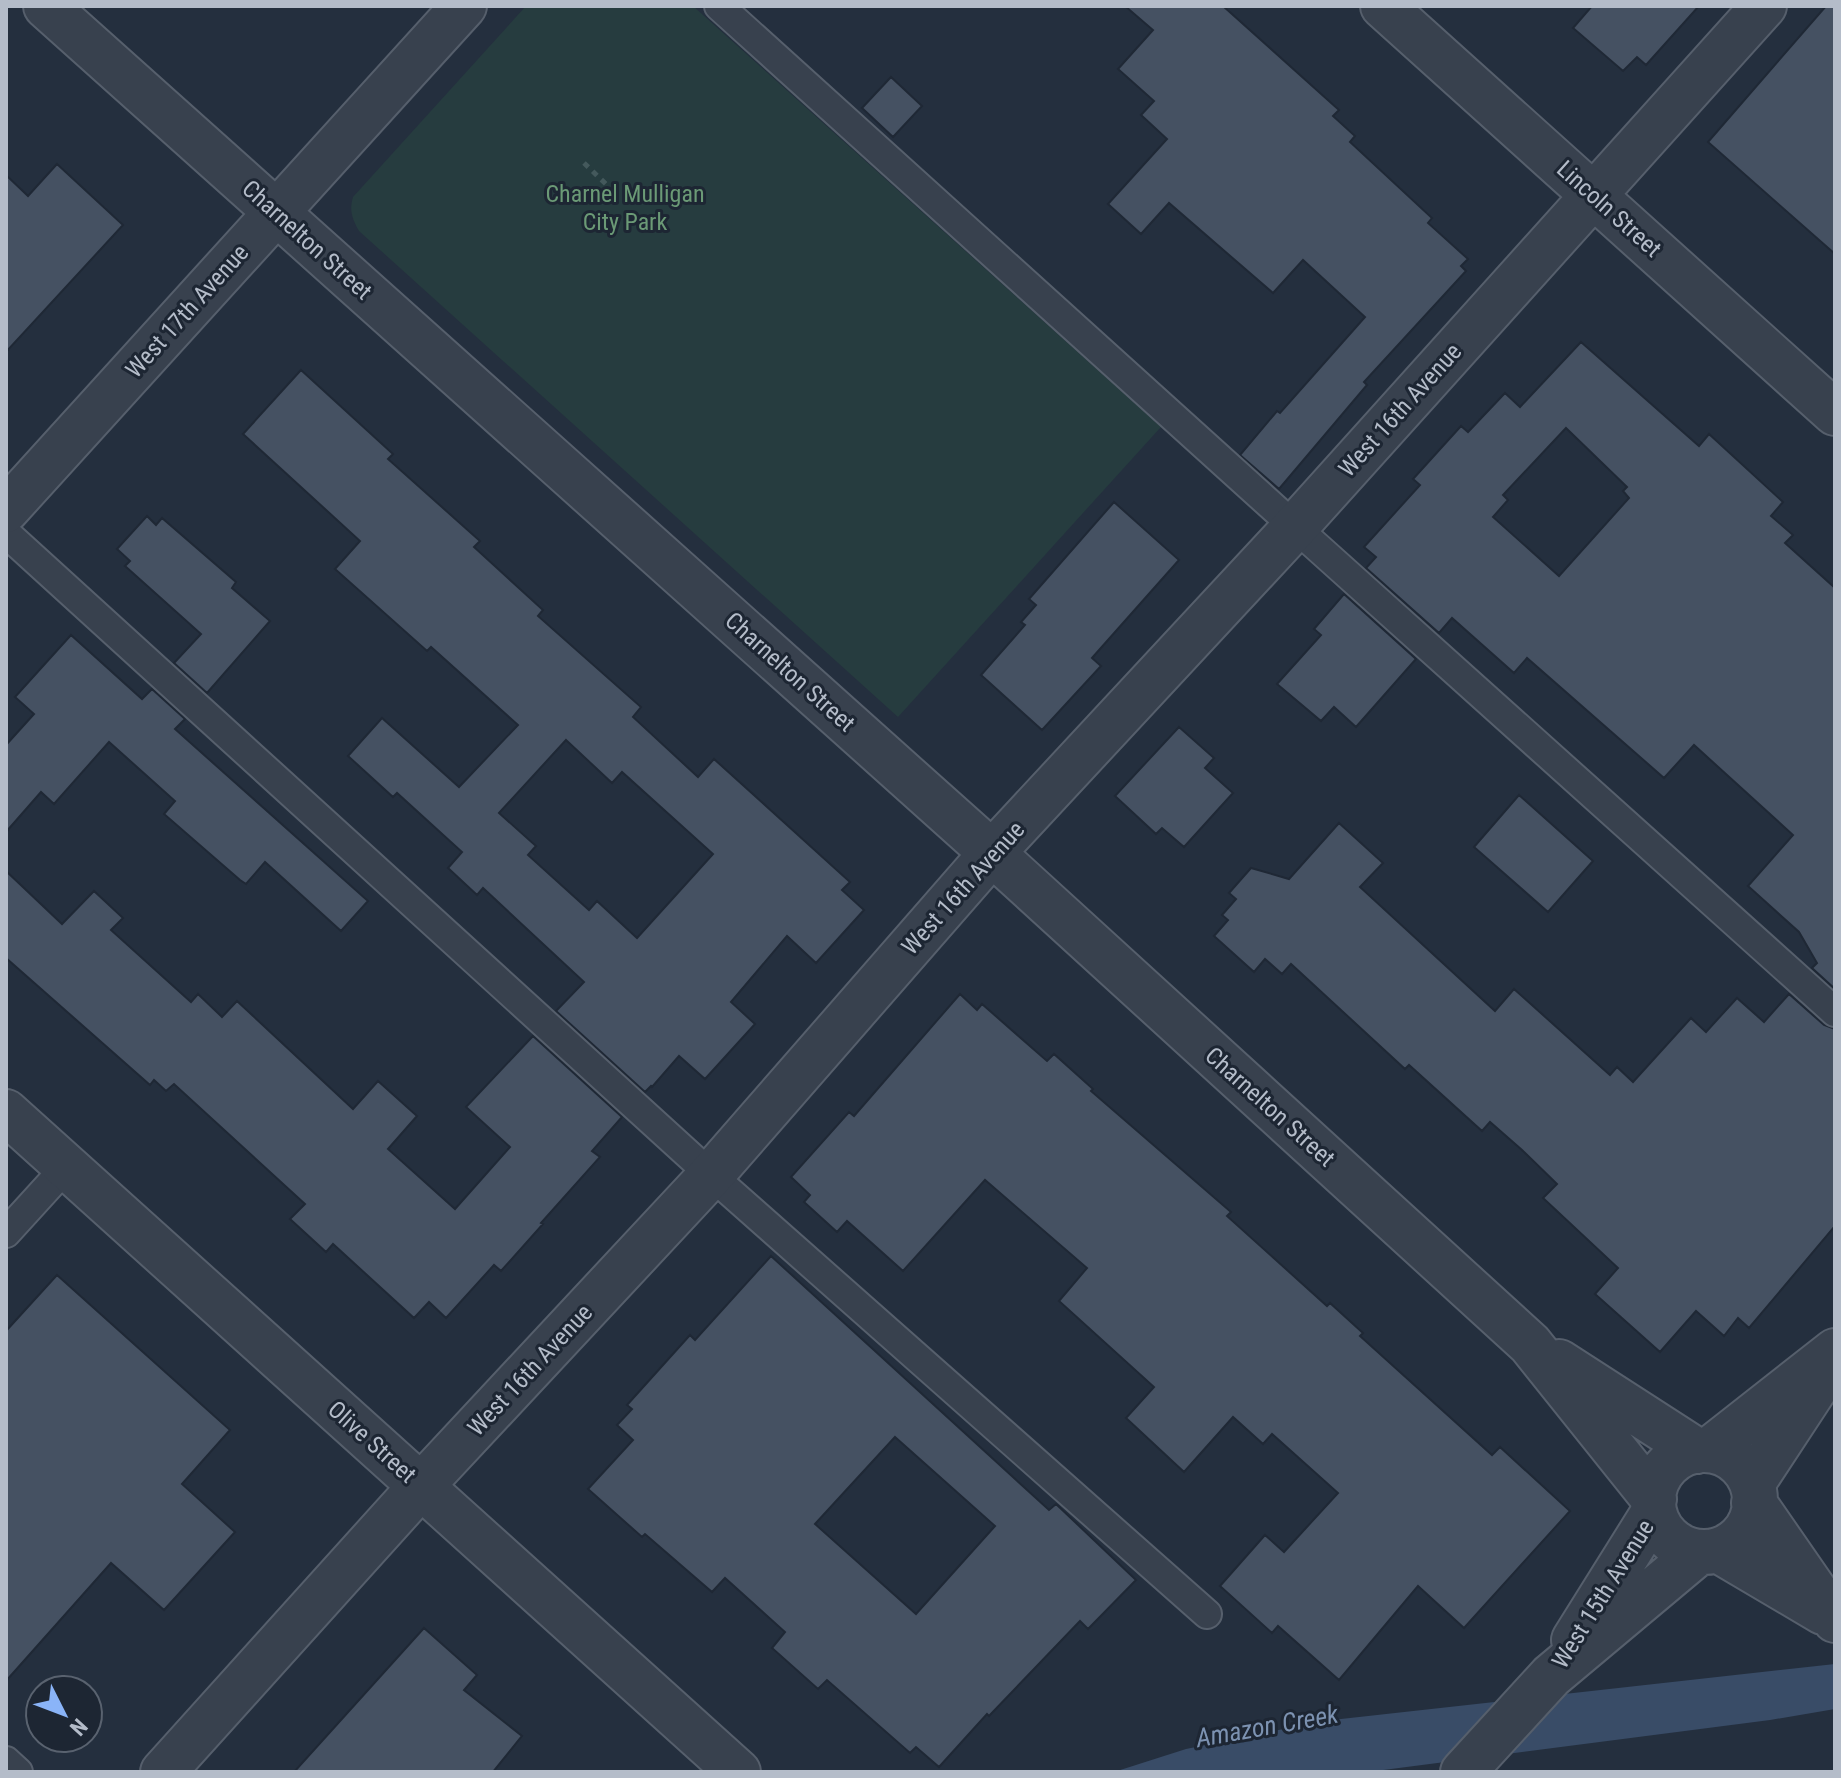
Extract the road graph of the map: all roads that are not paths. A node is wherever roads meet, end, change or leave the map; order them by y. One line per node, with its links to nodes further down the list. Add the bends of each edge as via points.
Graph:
1 (46, 6): 7 (street, Charnelton Street)
2 (464, 6): 7 (street, West 17th Avenue)
3 (719, 6): 10 (lane)
4 (1383, 6): 6 (street, Lincoln Street)
5 (1764, 6): 6 (street, West 16th Avenue)
6 (1593, 195): 8 (street, Lincoln Street); 10 (street, West 16th Avenue)
7 (276, 213): 9 (street, West 17th Avenue); 12 (street, Charnelton Street)
8 (1835, 413)
9 (6, 510)
10 (1295, 527): 12 (street, West 16th Avenue); 13 (lane)
11 (6, 533): 16 (lane)
12 (992, 853): 16 (street, West 16th Avenue); 18 (street, Charnelton Street)
13 (1835, 1012)
14 (6, 1112): 15 (street, Olive Street)
15 (67, 1166): 17 (lane); 22 (street, Olive Street)
16 (711, 1175): 22 (street, West 16th Avenue); 26 (lane)
17 (6, 1233)
18 (1530, 1344): 21 (street, Charnelton Street); 24 (street, Charnelton Street)
19 (1835, 1351): 21 (street)
20 (1835, 1358): 23 (street)
21 (1703, 1451): 23 (street, via 1738,1463); 24 (street, via 1679,1457 1665,1470)
22 (421, 1486): 30 (street, West 16th Avenue); 31 (street, Olive Street)
23 (1753, 1494): 25 (street, via 1754,1510 1744,1533 1735,1542); 25 (street, via 1835,1620)
24 (1654, 1505): 25 (street, via 1662,1530 1675,1543); 27 (street, West 15th Avenue)
25 (1708, 1551): 27 (street, West 15th Avenue)
26 (1207, 1614)
27 (1551, 1676): 32 (street, West 15th Avenue)
28 (6, 1761): 29 (lane)
29 (18, 1772)
30 (163, 1772)
31 (738, 1772)
32 (1463, 1772)

